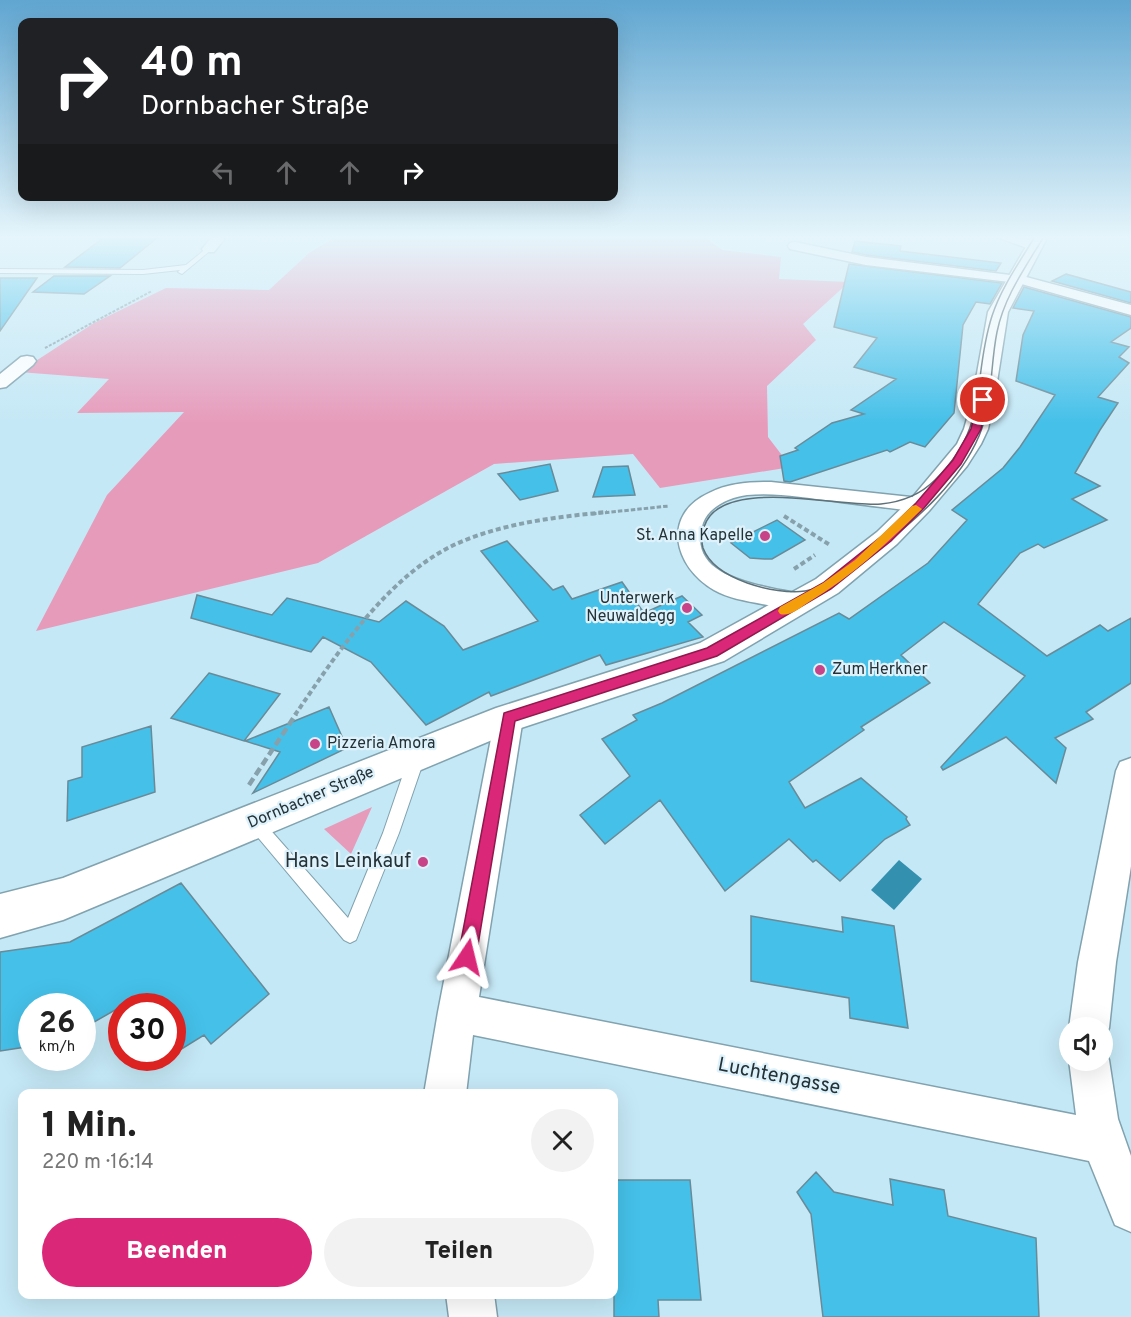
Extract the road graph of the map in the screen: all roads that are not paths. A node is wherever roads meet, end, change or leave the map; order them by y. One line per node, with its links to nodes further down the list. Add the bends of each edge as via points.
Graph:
1 (1005, 299): 6 (main road, Dornbacher Straße, via 996,318 976,429 958,461)
2 (1091, 299): 3 (street)
3 (1131, 310)
4 (27, 361): 5 (street)
5 (0, 383)
6 (920, 505): 7 (main road, Dornbacher Straße, via 859,563); 7 (street, via 753,488 718,495 699,509 689,524 687,536 689,547 703,567 723,584)
7 (798, 602): 8 (main road, Dornbacher Straße, via 712,652)
8 (509, 718): 9 (main road, Dornbacher Straße); 13 (street)
9 (418, 754): 11 (main road, Dornbacher Straße); 11 (lane, via 350,934)
10 (1131, 771): 14 (street)
11 (253, 822): 12 (main road, Dornbacher Straße, via 63,899)
12 (0, 916)
13 (457, 1012): 16 (street); 17 (street, Luchtengasse)
14 (1090, 1017)
15 (1089, 1071): 17 (street)
16 (446, 1089)
17 (1102, 1142): 18 (street)
18 (1131, 1209)
19 (471, 1299): 20 (street)
20 (473, 1317)

